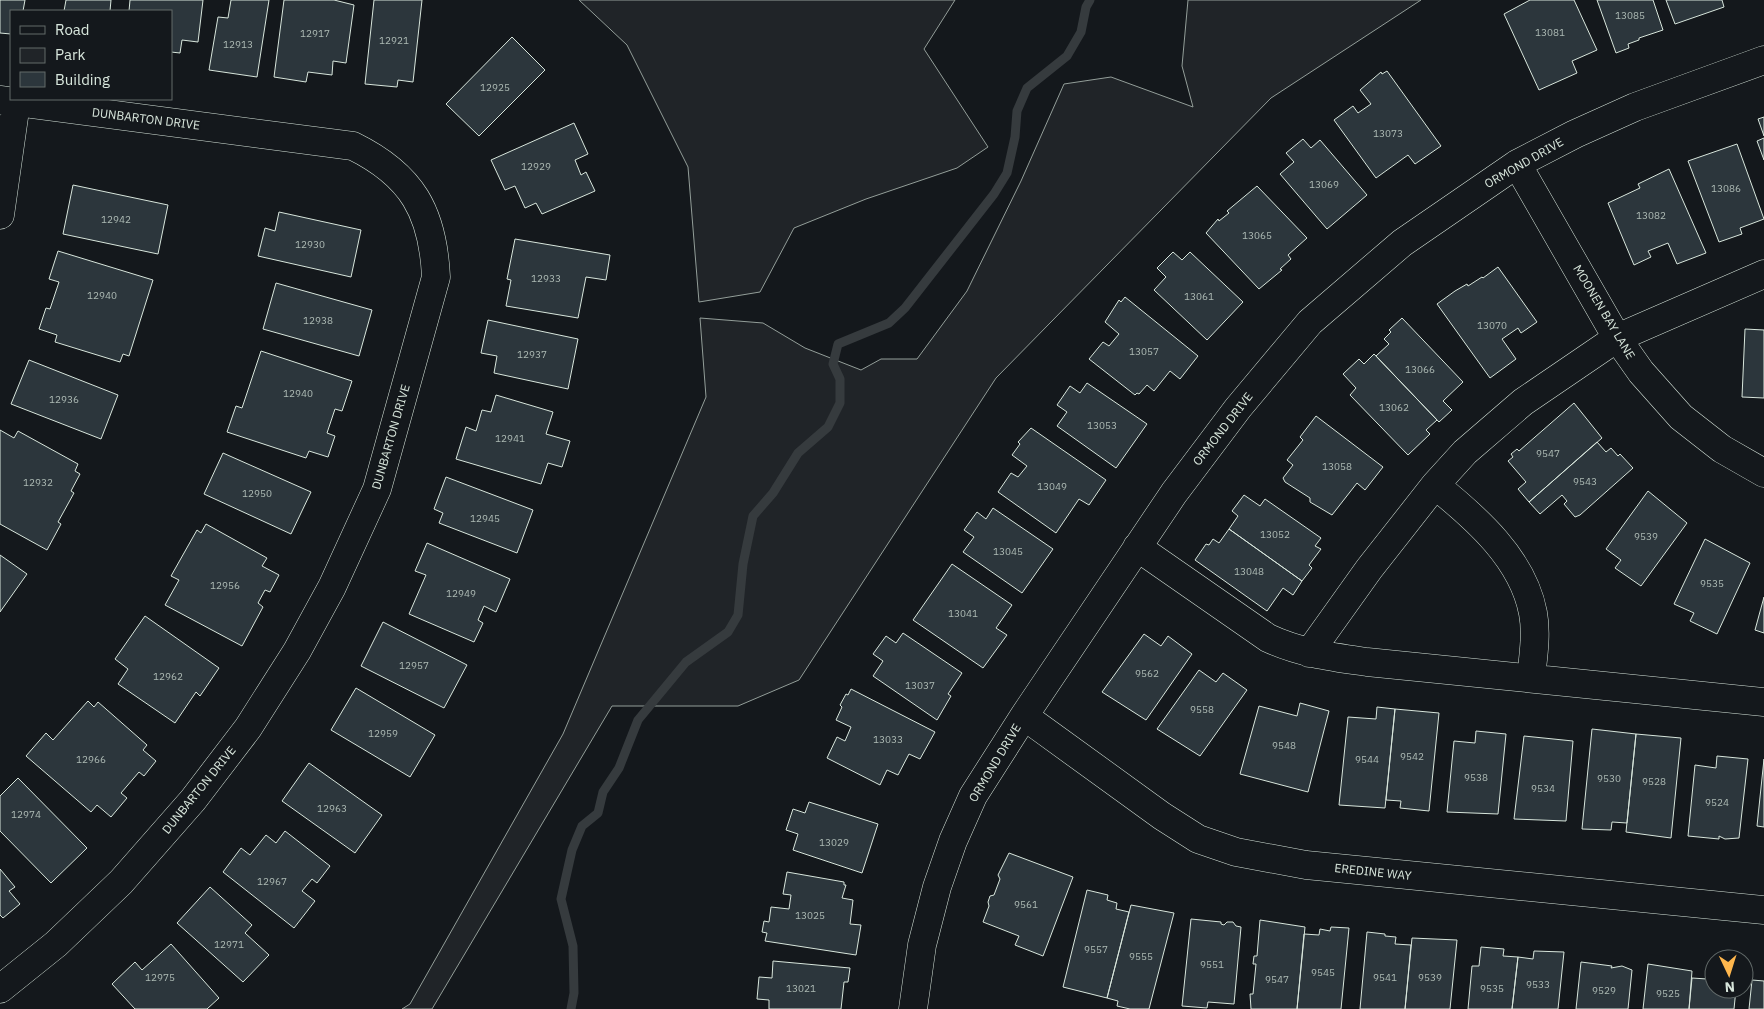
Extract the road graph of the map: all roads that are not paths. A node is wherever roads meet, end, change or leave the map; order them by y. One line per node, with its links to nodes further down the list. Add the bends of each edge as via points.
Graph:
1 (1764, 60): 3 (street, ORMOND DRIVE, via 1635,107)
2 (8, 101): 4 (street); 15 (street, DUNBARTON DRIVE, via 353,146 374,157 416,198 434,248 436,277 377,489 332,587 297,651 248,728 194,800 121,882 56,944)
3 (1517, 164): 6 (street, MOONEN BAY LANE); 9 (street, ORMOND DRIVE, via 1402,243 1310,322 1232,416)
4 (0, 215)
5 (1764, 274): 6 (street)
6 (1616, 338): 7 (street, MOONEN BAY LANE, via 1661,397 1681,417 1722,449); 8 (street, via 1523,402 1465,452)
7 (1764, 473)
8 (1435, 485): 10 (street, via 1369,569); 11 (street, via 1496,542 1523,580 1534,614)
9 (1137, 547): 10 (street, via 1268,638); 13 (street, ORMOND DRIVE)
10 (1310, 654): 11 (street)
11 (1531, 678): 12 (street)
12 (1764, 702)
13 (1024, 716): 14 (street, EREDINE WAY, via 1162,816 1198,839 1236,852 1306,865); 16 (street, ORMOND DRIVE, via 973,796 953,841 922,945)
14 (1764, 910)
15 (0, 989)
16 (913, 1009)

